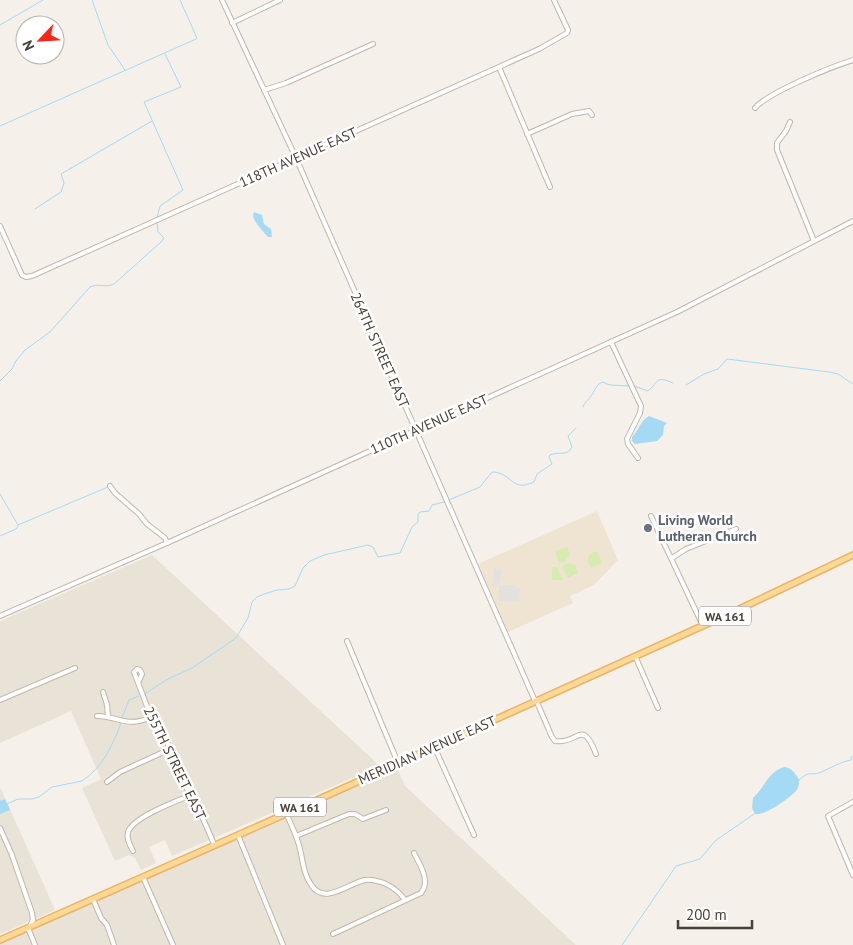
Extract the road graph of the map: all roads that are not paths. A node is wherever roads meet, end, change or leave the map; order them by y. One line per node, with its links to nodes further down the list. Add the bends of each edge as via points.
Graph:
1 (222, 0): 4 (street, 264TH STREET EAST)
2 (280, 0): 4 (street)
3 (554, 0): 7 (street, 118TH AVENUE EAST, via 567,33)
4 (232, 23): 8 (street, 264TH STREET EAST)
5 (373, 44): 8 (street)
6 (853, 60): 9 (street, via 791,86)
7 (499, 67): 12 (street); 13 (street, 118TH AVENUE EAST)
8 (264, 90): 13 (street, 264TH STREET EAST)
9 (755, 108)
10 (592, 115): 12 (street, via 588,111 578,112)
11 (790, 122): 17 (street, via 777,148)
12 (527, 134): 14 (street)
13 (296, 158): 16 (street, 118TH AVENUE EAST, via 32,276 20,271); 19 (street, 264TH STREET EAST)
14 (550, 187)
15 (853, 221): 17 (street, 110TH AVENUE EAST)
16 (0, 226)
17 (814, 241): 18 (street, 110TH AVENUE EAST, via 677,312)
18 (611, 342): 19 (street, 110TH AVENUE EAST); 20 (street, via 641,406 627,439)
19 (416, 430): 24 (street, 110TH AVENUE EAST); 35 (street, 264TH STREET EAST)
20 (638, 458)
21 (110, 486): 24 (street)
22 (651, 516): 26 (street)
23 (736, 529): 26 (street)
24 (168, 543): 27 (street, 110TH AVENUE EAST)
25 (853, 555): 28 (main road, MERIDIAN AVENUE EAST / WA 161)
26 (672, 558): 28 (street)
27 (0, 616)
28 (704, 626): 30 (main road, MERIDIAN AVENUE EAST / WA 161)
29 (347, 641): 43 (street)
30 (635, 656): 35 (main road, MERIDIAN AVENUE EAST / WA 161); 36 (street)
31 (75, 668): 34 (street)
32 (139, 681): 39 (street, 255TH STREET EAST)
33 (103, 692): 38 (street)
34 (0, 700)
35 (536, 701): 40 (main road, MERIDIAN AVENUE EAST / WA 161); 42 (street, 264TH STREET EAST, via 553,740 561,742 580,735 587,736)
36 (658, 708)
37 (97, 716): 38 (street)
38 (108, 716): 39 (street, via 132,723)
39 (152, 717): 41 (street, 255TH STREET EAST)
40 (434, 746): 43 (main road, MERIDIAN AVENUE EAST / WA 161); 52 (street)
41 (170, 749): 44 (street, via 120,772); 45 (street, 255TH STREET EAST)
42 (596, 754)
43 (398, 763): 48 (main road, MERIDIAN AVENUE EAST / WA 161)
44 (107, 782)
45 (191, 795): 54 (street, 255TH STREET EAST); 55 (street, via 135,824 128,836)
46 (853, 802): 57 (street, via 828,816)
47 (386, 810): 51 (street, via 363,819 348,814)
48 (286, 813): 50 (main road, MERIDIAN AVENUE EAST / WA 161); 51 (street)
49 (0, 828): 53 (street)
50 (238, 835): 54 (main road, MERIDIAN AVENUE EAST / WA 161); 67 (street)
51 (296, 836): 60 (street, via 307,877 319,892 330,894 370,879 394,888)
52 (474, 836)
53 (2, 837): 61 (street, via 12,855 31,910)
54 (214, 844): 58 (main road, MERIDIAN AVENUE EAST / WA 161)
55 (133, 851)
56 (414, 853): 60 (street, via 425,884 423,892)
57 (853, 875)
58 (143, 877): 59 (main road, MERIDIAN AVENUE EAST / WA 161); 66 (street)
59 (93, 899): 61 (main road, MERIDIAN AVENUE EAST / WA 161); 65 (street)
60 (404, 900): 62 (street)
61 (29, 927): 63 (main road, MERIDIAN AVENUE EAST / WA 161); 64 (street)
62 (333, 934)
63 (0, 940)
64 (35, 945)
65 (114, 945)
66 (173, 945)
67 (283, 945)

